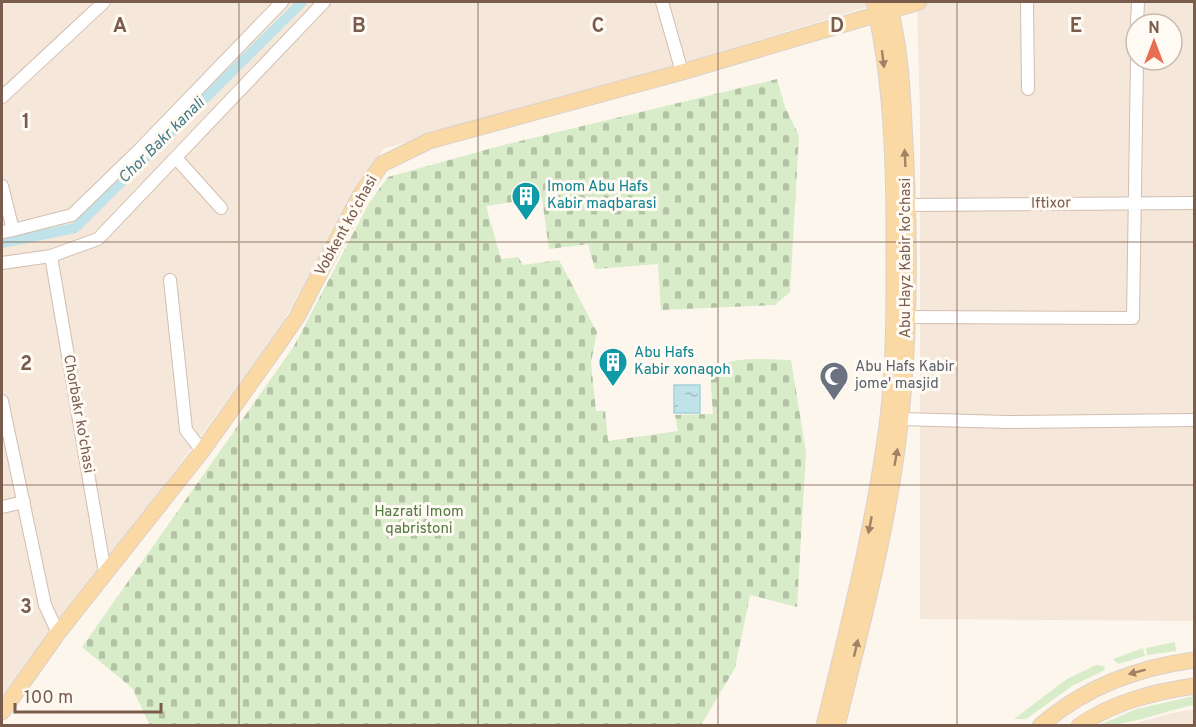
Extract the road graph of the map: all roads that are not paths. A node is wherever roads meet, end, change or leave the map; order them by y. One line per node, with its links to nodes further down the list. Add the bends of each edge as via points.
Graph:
1 (104, 2): 11 (street)
2 (324, 2): 12 (street)
3 (662, 2): 8 (street)
4 (919, 2): 7 (main road, Vobkent koʻchasi)
5 (1027, 2): 10 (street)
6 (276, 3): 18 (street, via 140,149 72,215)
7 (882, 7): 8 (main road, Vobkent koʻchasi); 16 (main road, Abu Hayz Kabir ko'chasi, one-way to 7, via 904,128); 33 (main road, Abu Hayz Kabir ko'chasi, one-way to 33, via 892,166 892,360 876,493)
8 (682, 72): 26 (main road, Vobkent koʻchasi, via 429,141 382,164 361,194 297,317)
9 (1137, 72): 14 (street)
10 (1028, 89)
11 (2, 97)
12 (176, 158): 17 (street); 19 (street, via 98,240)
13 (2, 186): 18 (street)
14 (1135, 203): 15 (street, Iftixor); 16 (street, Iftixor); 22 (street, via 1133,318)
15 (1194, 203)
16 (908, 205): 22 (main road, Abu Hayz Kabir ko'chasi)
17 (221, 208)
18 (7, 231)
19 (51, 256): 20 (street); 29 (street, Chorbakr ko'chasi)
20 (2, 263)
21 (170, 280): 26 (street, via 186,430)
22 (908, 317): 24 (main road, Abu Hayz Kabir ko'chasi)
23 (2, 401): 27 (street)
24 (901, 419): 25 (street); 33 (main road, Abu Hayz Kabir ko'chasi, one-way to 24, via 885,521)
25 (1194, 420)
26 (202, 451): 29 (main road, Vobkent koʻchasi)
27 (24, 502): 28 (street); 30 (street, via 45,605)
28 (2, 507)
29 (105, 573): 30 (main road, Vobkent koʻchasi)
30 (58, 633): 34 (main road, Vobkent koʻchasi)
31 (1194, 660): 38 (main road, one-way to 38, via 1107,682 1076,698)
32 (1194, 686): 35 (main road, via 1128,701)
33 (840, 689): 36 (main road, Abu Hayz Kabir ko'chasi); 37 (main road, Abu Hayz Kabir ko'chasi)
34 (2, 712)
35 (1083, 724)
36 (824, 726)
37 (837, 726)
38 (1040, 726)

